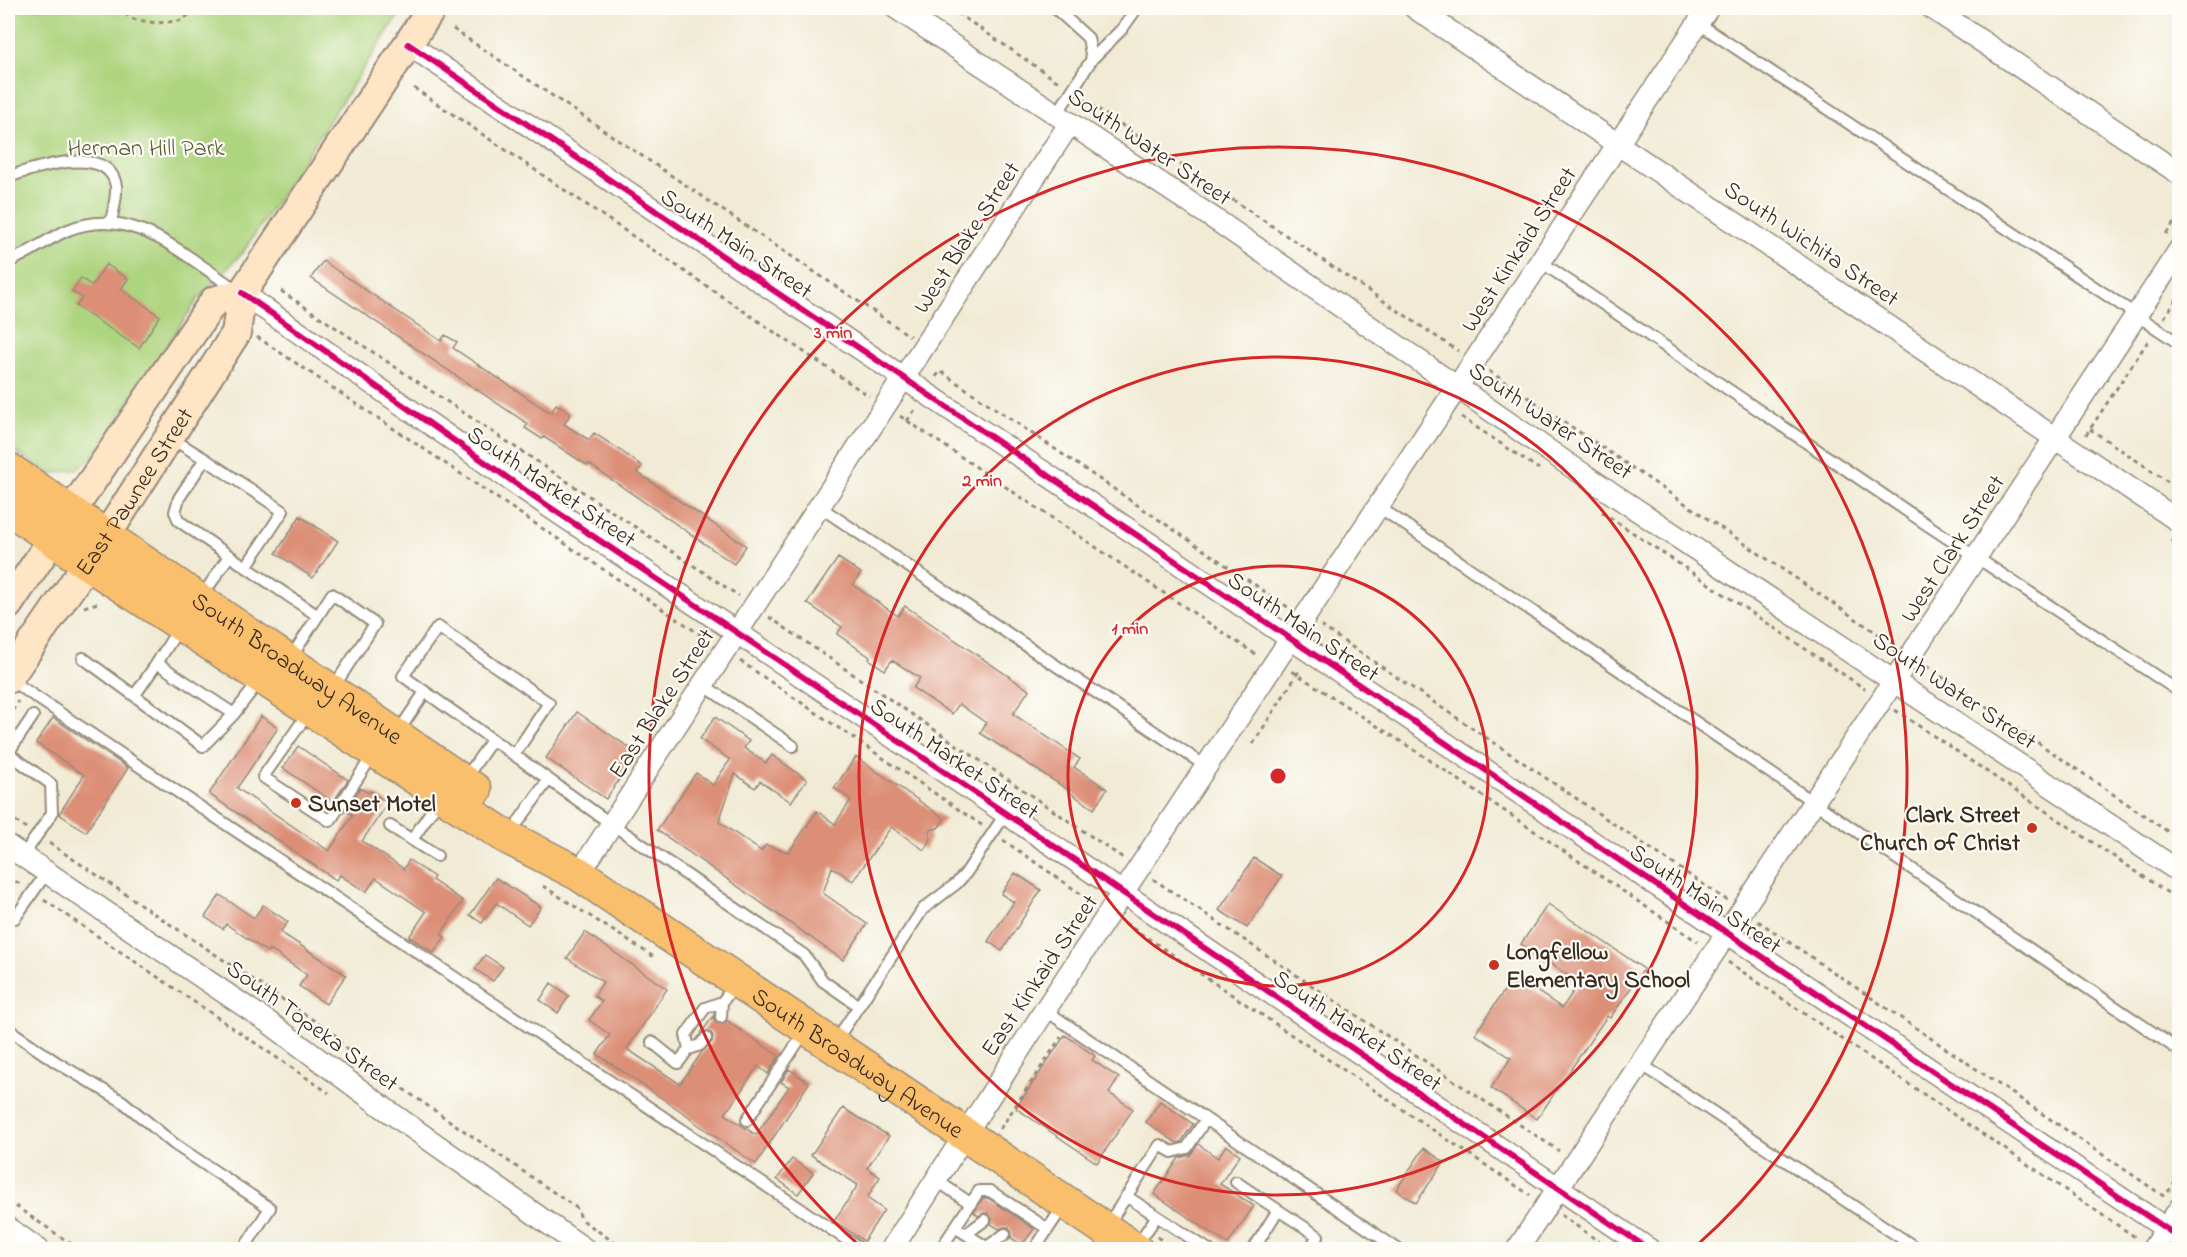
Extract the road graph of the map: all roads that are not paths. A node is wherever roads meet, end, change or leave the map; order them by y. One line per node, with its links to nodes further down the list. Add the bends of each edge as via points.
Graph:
1 (432, 8): 8 (main road, East Pawnee Street)
2 (896, 8): 10 (street, South Water Street)
3 (1055, 8): 9 (lane, via 1088,38)
4 (1137, 8): 9 (lane)
5 (1415, 8): 11 (street, South Wichita Street)
6 (1932, 8): 12 (street)
7 (1703, 15): 11 (street, West Kinkaid Street); 19 (lane)
8 (408, 44): 18 (main road, East Pawnee Street); 21 (street, South Main Street)
9 (1092, 59): 10 (lane, via 1071,91)
10 (1064, 119): 21 (street, West Blake Street); 22 (street, South Water Street)
11 (1619, 143): 17 (street, West Kinkaid Street); 24 (street, South Wichita Street)
12 (2180, 174)
13 (8, 177): 14 (lane, via 41,166 95,162 105,167 115,183)
14 (111, 223): 16 (lane, via 69,230); 18 (lane, via 140,228 159,237)
15 (2180, 249): 19 (street, West Clark Street)
16 (8, 262)
17 (1541, 262): 22 (street, West Kinkaid Street); 35 (lane)
18 (242, 293): 23 (main road, East Pawnee Street, via 236,333); 30 (main road, East Pawnee Street, via 214,301); 41 (street, South Market Street)
19 (2136, 315): 20 (lane); 24 (street, West Clark Street)
20 (2180, 344)
21 (904, 378): 28 (street, East Blake Street); 42 (street, South Main Street)
22 (1458, 387): 29 (street, West Kinkaid Street); 46 (street, South Water Street)
23 (170, 437): 25 (lane); 32 (main road, East Pawnee Street)
24 (2055, 438): 31 (street, South Wichita Street); 35 (street, West Clark Street)
25 (205, 459): 34 (lane, via 179,498 175,512 178,521); 37 (lane, via 283,511)
26 (8, 469): 30 (main road, South Broadway Avenue)
27 (8, 507): 33 (main road, South Broadway Avenue)
28 (820, 507): 41 (street, East Blake Street); 59 (lane)
29 (1379, 507): 42 (street, West Kinkaid Street); 62 (lane)
30 (71, 512): 32 (main road, South Broadway Avenue); 33 (main road, East Pawnee Street)
31 (2180, 522)
32 (106, 536): 36 (main road, East Pawnee Street); 39 (main road, South Broadway Avenue)
33 (52, 538): 36 (main road, South Broadway Avenue); 38 (main road, East Pawnee Street)
34 (229, 555): 37 (lane); 39 (lane)
35 (1976, 557): 46 (street, West Clark Street); 50 (lane)
36 (87, 562): 39 (main road, South Broadway Avenue); 47 (main road, East Pawnee Street)
37 (246, 567): 40 (lane)
38 (8, 605)
39 (191, 612): 44 (lane); 45 (main road, South Broadway Avenue)
40 (318, 616): 45 (lane); 52 (lane, via 332,594 375,624)
41 (737, 633): 48 (street, East Blake Street); 63 (street, South Market Street)
42 (1291, 639): 59 (street, East Kinkaid Street); 75 (street, South Main Street)
43 (83, 658): 51 (lane)
44 (157, 663): 51 (lane); 53 (lane)
45 (275, 669): 52 (main road, South Broadway Avenue); 53 (lane)
46 (1895, 680): 62 (street, West Clark Street); 71 (street, South Water Street)
47 (14, 682): 113 (lane)
48 (702, 684): 57 (lane); 65 (street, East Blake Street)
49 (425, 692): 55 (lane); 56 (lane); 58 (lane, via 403,676 438,627 549,703)
50 (2180, 692)
51 (135, 695): 53 (lane, via 203,746)
52 (321, 700): 56 (main road, South Broadway Avenue); 56 (lane, via 263,777 330,820)
53 (234, 714)
54 (33, 716): 68 (lane, via 8,753 51,784 52,813 37,835)
55 (492, 740): 58 (lane); 61 (lane)
56 (386, 744): 61 (main road, South Broadway Avenue)
57 (793, 746)
58 (514, 755): 60 (lane)
59 (1207, 766): 73 (street, East Kinkaid Street)
60 (548, 780): 64 (lane); 65 (lane)
61 (453, 789): 64 (main road, South Broadway Avenue); 67 (lane); 72 (main road, South Broadway Avenue, via 505,836)
62 (1815, 802): 75 (street, West Clark Street); 85 (lane)
63 (1006, 813): 73 (street, South Market Street); 77 (lane, via 966,873 923,909)
64 (519, 821): 72 (main road, South Broadway Avenue)
65 (612, 825): 72 (street, East Blake Street); 77 (lane, via 804,955 831,989)
66 (390, 826): 67 (lane)
67 (412, 840): 69 (lane)
68 (15, 851): 70 (street, South Topeka Street)
69 (437, 856)
70 (47, 872): 74 (lane, via 15,918); 112 (street, South Topeka Street, via 271,1024)
71 (2180, 872)
72 (579, 874): 76 (main road, South Broadway Avenue)
73 (1124, 893): 78 (street, East Kinkaid Street); 92 (street, South Market Street)
74 (8, 913)
75 (1728, 934): 86 (street, West Clark Street); 105 (street, South Main Street)
76 (730, 992): 79 (lane); 81 (main road, South Broadway Avenue); 84 (lane, via 705,1008 686,1035)
77 (859, 1006): 81 (lane)
78 (1045, 1010): 87 (lane); 89 (street, East Kinkaid Street)
79 (721, 1017)
80 (8, 1029): 111 (lane, via 122,1101 174,1144 270,1208)
81 (820, 1037): 88 (lane); 89 (main road, South Broadway Avenue)
82 (706, 1038): 84 (lane)
83 (652, 1042): 84 (lane, via 678,1063)
84 (689, 1049)
85 (2180, 1051)
86 (1641, 1064): 92 (street, West Clark Street); 122 (lane)
87 (1206, 1119): 93 (lane, via 1187,1148 1172,1152 1160,1145); 119 (lane)
88 (747, 1120)
89 (965, 1136): 90 (street, East Kinkaid Street); 94 (main road, South Broadway Avenue)
90 (936, 1180): 96 (lane); 107 (street, East Kinkaid Street)
91 (1236, 1182): 97 (lane)
92 (1559, 1188): 120 (street, West Clark Street); 121 (street, South Market Street)
93 (1126, 1196): 98 (lane); 103 (lane)
94 (1066, 1202): 102 (lane); 103 (main road, South Broadway Avenue)
95 (2172, 1202): 105 (street)
96 (970, 1203): 100 (lane); 102 (lane, via 979,1191 990,1191 1025,1219)
97 (1278, 1210): 117 (lane); 118 (lane, via 1318,1236)
98 (1157, 1216): 109 (lane); 116 (lane)
99 (985, 1220): 106 (lane)
100 (955, 1227): 106 (lane); 114 (lane)
101 (8, 1228): 110 (street)
102 (1048, 1229): 115 (lane)
103 (1105, 1229): 109 (main road, South Broadway Avenue)
104 (1005, 1233): 108 (lane)
105 (2173, 1233): 123 (street)
106 (966, 1234): 108 (lane)
107 (897, 1247)
108 (989, 1248)
109 (1135, 1249)
110 (39, 1250)
111 (243, 1250)
112 (586, 1250)
113 (862, 1250)
114 (940, 1250)
115 (1034, 1250)
116 (1209, 1250)
117 (1253, 1250)
118 (1309, 1250)
119 (1399, 1250)
120 (1517, 1250)
121 (1650, 1250)
122 (1919, 1250)
123 (2152, 1250)

